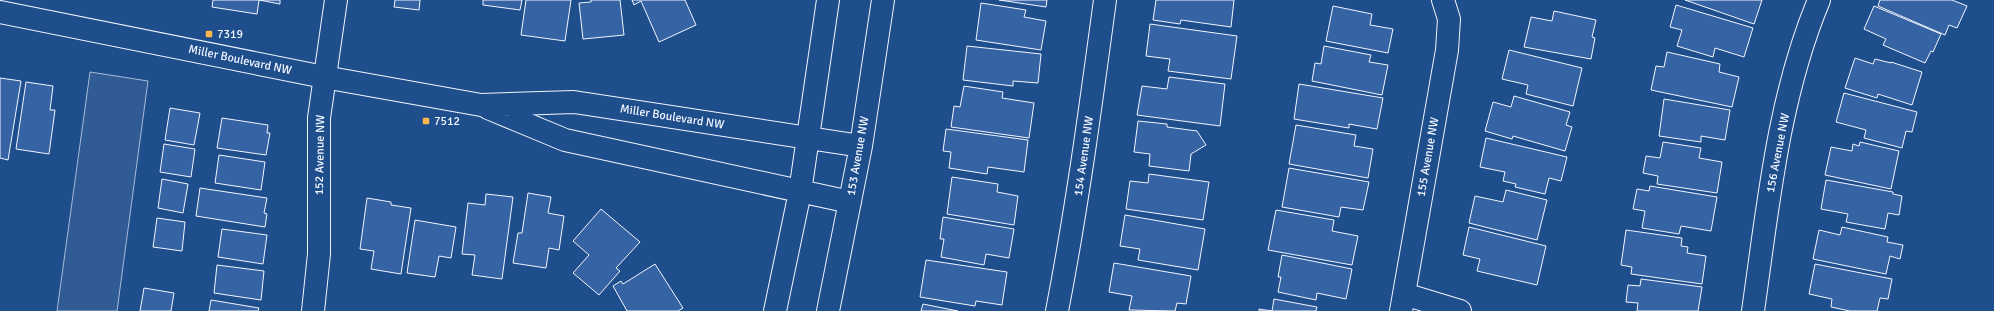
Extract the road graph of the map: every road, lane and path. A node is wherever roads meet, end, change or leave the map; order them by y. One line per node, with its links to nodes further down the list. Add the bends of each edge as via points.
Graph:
1 (336, 0): 8 (street, 152 Avenue NW)
2 (828, 0): 10 (street)
3 (883, 0): 11 (street, 153 Avenue NW)
4 (1105, 0): 18 (street, 154 Avenue NW, via 1071,242)
5 (1819, 0): 20 (street, 156 Avenue NW, via 1800,53 1788,98 1770,192)
6 (1443, 1): 14 (street, 155 Avenue NW, via 1449,19 1447,50)
7 (0, 12): 8 (street, Miller Boulevard NW)
8 (324, 77): 9 (street, Miller Boulevard NW); 15 (street, 152 Avenue NW, via 319,118 319,254)
9 (481, 105): 10 (street, Miller Boulevard NW, via 574,102); 12 (street, Miller Boulevard NW, via 565,140)
10 (808, 137): 11 (street, Miller Boulevard NW); 12 (street)
11 (861, 146): 13 (street, 153 Avenue NW)
12 (800, 192): 13 (street, Miller Boulevard NW); 16 (street)
13 (850, 202): 17 (street, 153 Avenue NW)
14 (1402, 302): 19 (street)
15 (313, 311)
16 (775, 311)
17 (828, 311)
18 (1057, 311)
19 (1460, 311)
20 (1752, 311)

